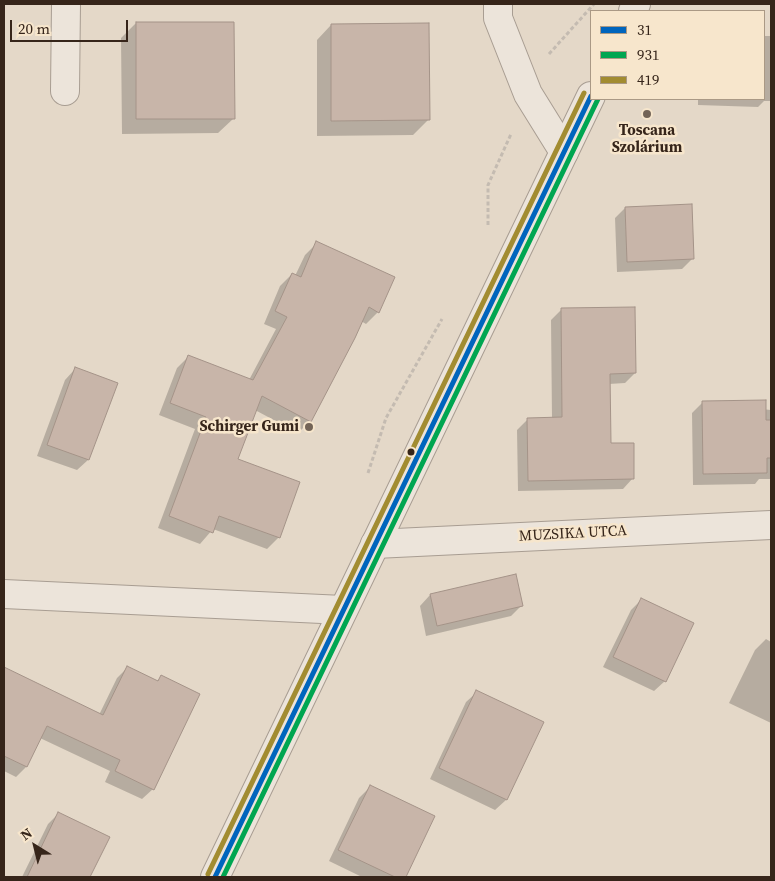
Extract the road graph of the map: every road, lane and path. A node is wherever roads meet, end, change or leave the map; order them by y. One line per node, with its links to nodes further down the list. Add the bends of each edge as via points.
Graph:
1 (66, 4): 4 (street)
2 (498, 4): 5 (street, via 498,18)
3 (594, 4): 5 (path, via 544,60)
4 (65, 91)
5 (528, 94): 7 (street); 8 (path, via 488,185)
6 (590, 98): 7 (street)
7 (564, 152): 12 (street)
8 (488, 229)
9 (444, 315): 10 (path, via 386,418)
10 (367, 476)
11 (771, 525): 12 (street, MUZSIKA UTCA)
12 (375, 544): 14 (street)
13 (4, 594): 14 (street)
14 (343, 610): 15 (street)
15 (215, 877)

